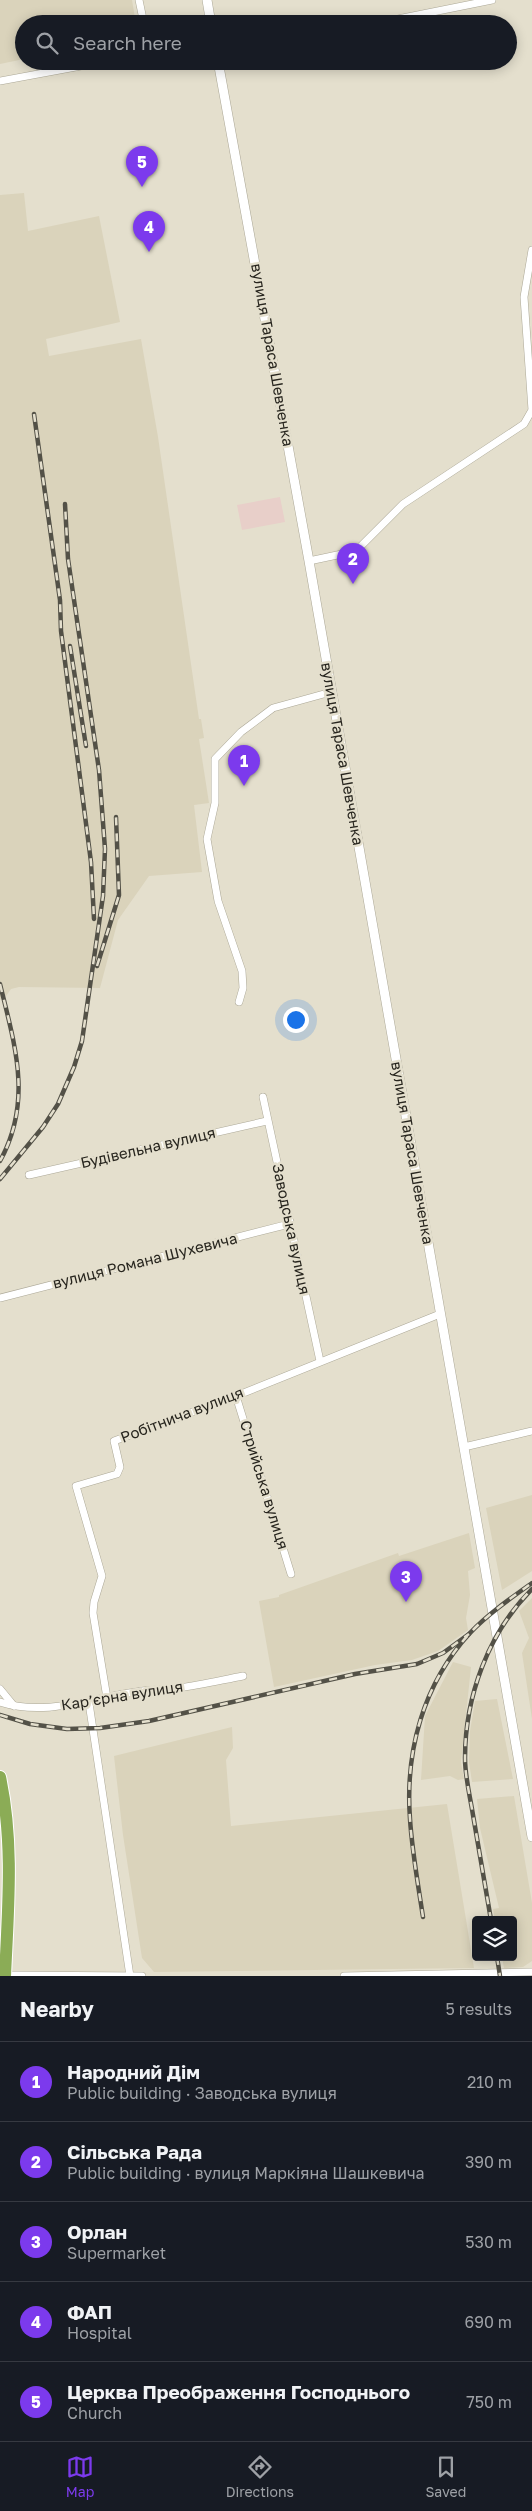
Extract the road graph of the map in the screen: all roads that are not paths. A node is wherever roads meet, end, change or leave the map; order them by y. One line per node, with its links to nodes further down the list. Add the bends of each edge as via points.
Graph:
1 (139, 0): 4 (street)
2 (207, 0): 5 (street)
3 (492, 0): 6 (street)
4 (142, 15)
5 (210, 15)
6 (418, 15)
7 (59, 70): 9 (street)
8 (220, 70): 11 (street, вулиця Тараса Шевченка)
9 (0, 81)
10 (532, 250): 11 (street, via 524,297 532,410 524,424 403,504 356,552)
11 (309, 561): 12 (street, вулиця Тараса Шевченка)
12 (331, 692): 13 (street, via 272,708 241,732 215,759 215,803 207,839 218,901 242,971 244,988); 19 (street, вулиця Тараса Шевченка)
13 (239, 1002)
14 (263, 1097): 15 (street, Заводська вулиця)
15 (268, 1120): 16 (street, Будівельна вулиця); 17 (street, Заводська вулиця)
16 (29, 1174)
17 (289, 1224): 18 (street, вулиця Романа Шухевича); 20 (street, Заводська вулиця)
18 (0, 1298)
19 (440, 1314): 20 (street, Робітнича вулиця); 23 (street, вулиця Тараса Шевченка)
20 (320, 1361): 21 (street, Робітнича вулиця)
21 (236, 1396): 24 (street, Стрийська вулиця); 27 (street, Робітнича вулиця, via 114,1441 120,1467 117,1474 76,1486 102,1576 94,1613)
22 (532, 1431): 23 (street)
23 (464, 1447): 32 (street, вулиця Тараса Шевченка)
24 (291, 1574)
25 (243, 1676): 27 (street, Карʼєрна вулиця)
26 (0, 1690): 30 (street)
27 (107, 1698): 29 (street, Карʼєрна вулиця)
28 (0, 1702): 30 (street, Карʼєрна вулиця)
29 (89, 1703): 30 (street, Карʼєрна вулиця); 35 (street)
30 (14, 1707)
31 (0, 1777): 34 (highway, via 8,1824)
32 (532, 1837)
33 (532, 1972): 38 (street)
34 (6, 1975): 35 (street)
35 (130, 1976): 36 (street)
36 (142, 1976)
37 (344, 1976): 38 (street)
38 (374, 1976)

